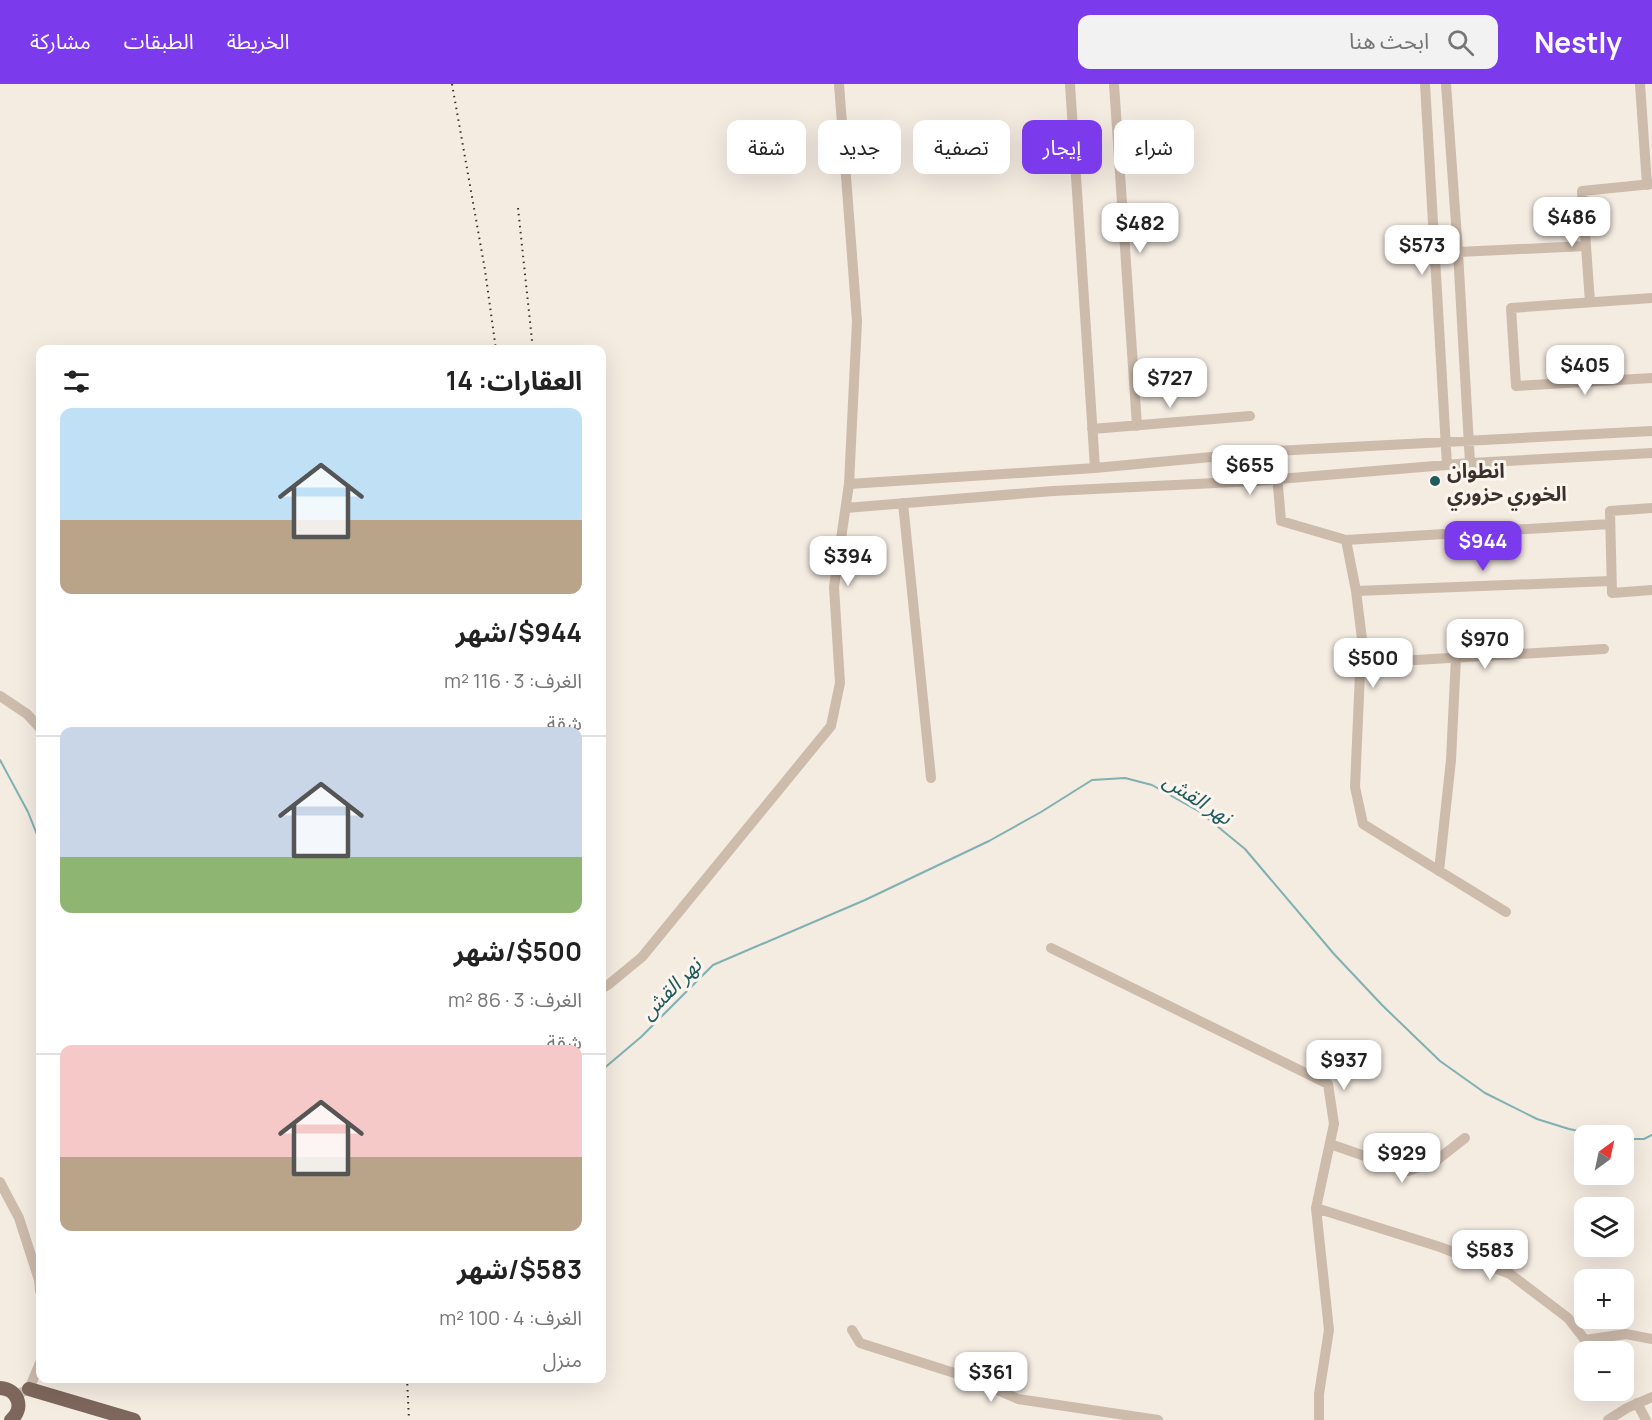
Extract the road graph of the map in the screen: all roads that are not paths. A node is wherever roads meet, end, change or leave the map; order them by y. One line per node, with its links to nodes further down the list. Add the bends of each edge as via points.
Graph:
1 (839, 84): 25 (street, via 857,321)
2 (1070, 84): 15 (street)
3 (1114, 84): 14 (street)
4 (1425, 84): 18 (street)
5 (1446, 84): 9 (street)
6 (1640, 84): 7 (street)
7 (1649, 184): 8 (street, via 1581,191)
8 (1586, 246): 9 (street); 11 (street)
9 (1458, 252): 17 (street)
10 (1652, 298): 11 (street)
11 (1590, 302): 12 (street, via 1511,308 1516,386)
12 (1652, 378)
13 (1250, 416): 14 (street)
14 (1137, 426): 15 (street)
15 (1092, 429): 23 (street)
16 (1652, 431): 17 (street)
17 (1469, 441): 18 (street); 21 (street)
18 (1445, 442): 19 (street); 22 (street)
19 (1275, 451): 23 (street); 24 (street)
20 (1652, 453): 21 (street)
21 (1470, 463): 22 (street)
22 (1448, 465): 24 (street)
23 (1095, 468): 25 (street)
24 (1278, 480): 26 (street); 30 (street, via 1281,521)
25 (849, 484): 27 (street)
26 (903, 503): 27 (street); 39 (street)
27 (846, 508): 43 (street, via 834,587 840,683 831,726 642,957)
28 (1652, 508): 29 (street, via 1610,511)
29 (1610, 524): 30 (street); 31 (street)
30 (1346, 540): 33 (street)
31 (1610, 581): 32 (street, via 1611,593); 33 (street)
32 (1652, 590)
33 (1356, 591): 36 (street)
34 (1604, 649): 35 (street)
35 (1456, 657): 36 (street); 40 (street, via 1452,760)
36 (1365, 663): 40 (street, via 1360,673 1355,787 1363,824)
37 (0, 696): 38 (street)
38 (36, 724)
39 (931, 778)
40 (1439, 871): 41 (street)
41 (1506, 912)
42 (1051, 948): 45 (street, via 1328,1084 1334,1124)
43 (606, 986)
44 (1464, 1138): 45 (street, via 1437,1160 1408,1171)
45 (1330, 1144): 47 (street)
46 (0, 1182): 48 (street, via 20,1218)
47 (1316, 1208): 50 (street, via 1440,1247 1510,1274 1568,1318 1585,1340 1626,1334); 59 (street, via 1329,1330)
48 (36, 1270)
49 (852, 1330): 58 (street, via 860,1343 967,1377 1018,1399)
50 (1652, 1339)
51 (36, 1369): 53 (street)
52 (0, 1388): 53 (main road)
53 (22, 1392): 56 (main road, via 18,1412); 57 (main road)
54 (1652, 1397): 55 (street)
55 (1637, 1403): 60 (street); 61 (street)
56 (10, 1420)
57 (134, 1420)
58 (1158, 1420)
59 (1319, 1420)
60 (1608, 1420)
61 (1646, 1420)

